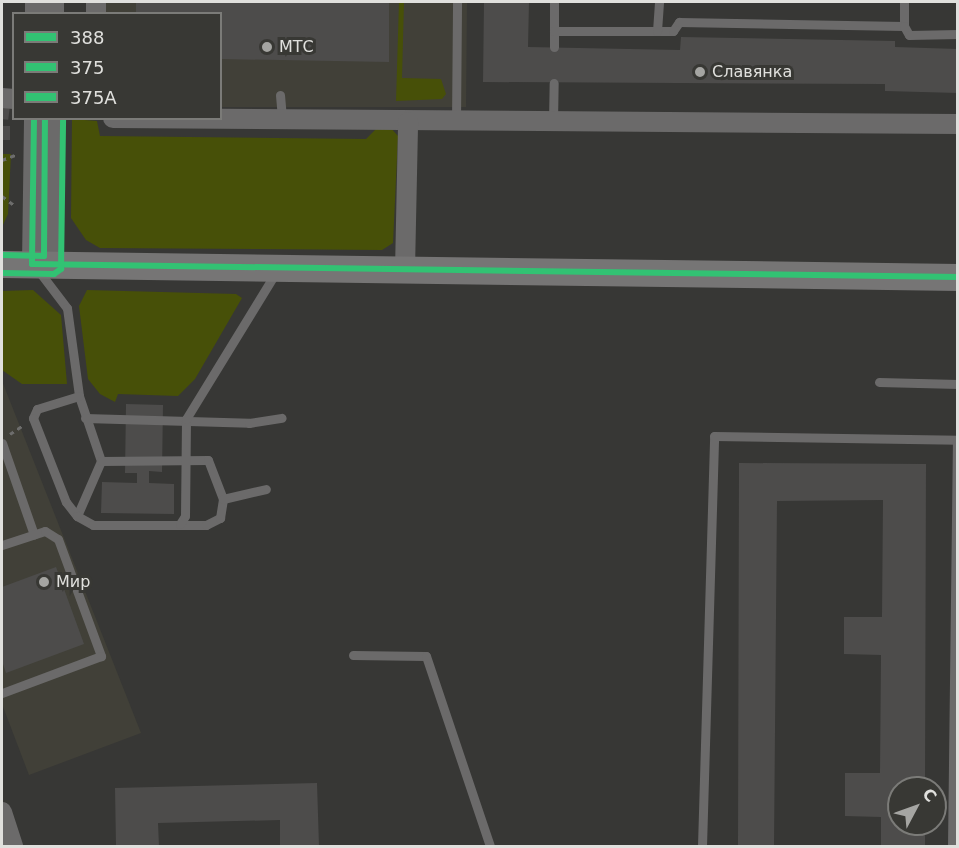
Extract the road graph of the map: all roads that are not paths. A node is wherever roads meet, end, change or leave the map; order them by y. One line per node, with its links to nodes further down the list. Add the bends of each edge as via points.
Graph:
1 (457, 2): 18 (lane)
2 (554, 2): 6 (lane)
3 (658, 2): 7 (lane)
4 (904, 2): 5 (lane)
5 (904, 26): 7 (lane, via 679,22 673,31); 8 (lane, via 909,35)
6 (554, 31): 7 (lane); 9 (lane)
7 (657, 31)
8 (957, 34)
9 (554, 47)
10 (554, 83): 17 (lane)
11 (280, 95): 15 (lane)
12 (34, 120): 21 (street)
13 (54, 120): 21 (street)
14 (170, 120): 15 (street)
15 (282, 122): 16 (street)
16 (408, 122): 18 (street); 23 (street)
17 (553, 122): 18 (street); 19 (street)
18 (456, 123)
19 (957, 124)
20 (2, 264): 21 (main road)
21 (43, 265): 22 (main road); 27 (lane, via 67,308)
22 (277, 270): 23 (main road); 30 (lane)
23 (405, 270): 24 (main road)
24 (957, 277)
25 (879, 382): 26 (lane)
26 (957, 384)
27 (80, 396): 28 (lane); 37 (lane, via 37,409 33,418 66,502)
28 (85, 418): 30 (lane); 33 (lane)
29 (282, 418): 30 (lane, via 249,423)
30 (186, 419): 34 (lane)
31 (957, 440): 46 (lane, via 714,436); 47 (lane)
32 (2, 442): 39 (lane)
33 (101, 461): 34 (lane); 37 (lane)
34 (186, 461): 36 (lane, via 208,460); 38 (lane, via 185,516)
35 (266, 489): 36 (lane)
36 (223, 499): 38 (lane, via 220,518 206,525)
37 (76, 516): 38 (lane, via 93,525)
38 (180, 524)
39 (34, 534): 40 (lane); 42 (lane, via 45,531 58,539 101,656)
40 (2, 545)
41 (353, 655): 45 (lane, via 426,656)
42 (2, 693)
43 (2, 812): 44 (street)
44 (14, 846)
45 (490, 846)
46 (702, 846)
47 (952, 846)

